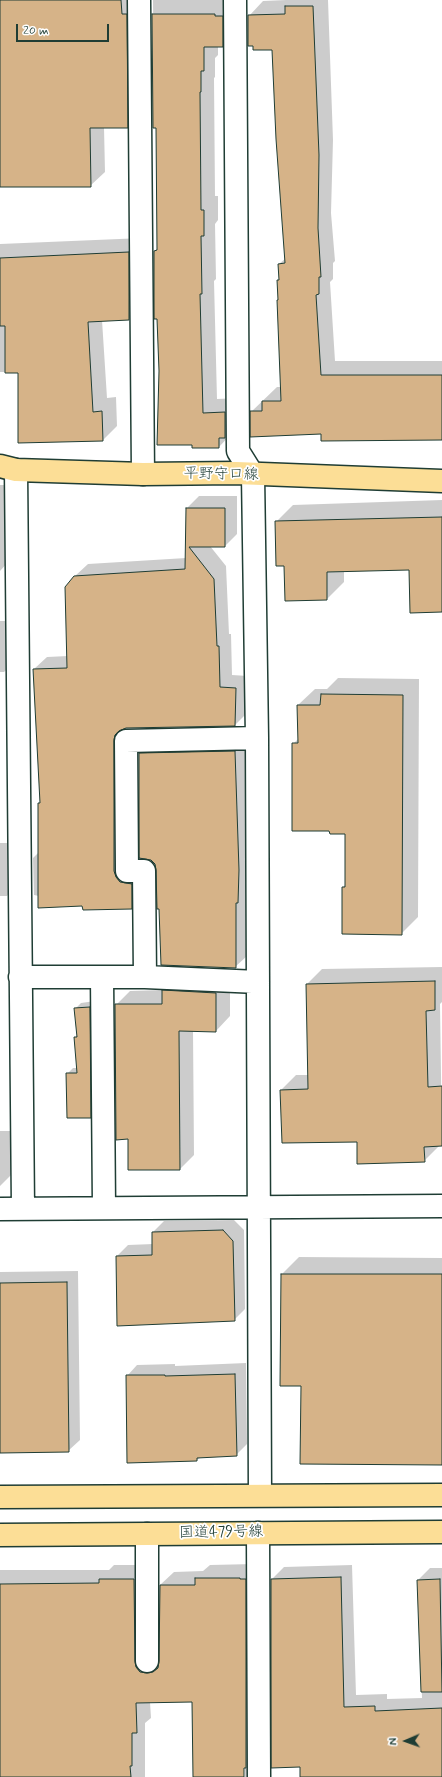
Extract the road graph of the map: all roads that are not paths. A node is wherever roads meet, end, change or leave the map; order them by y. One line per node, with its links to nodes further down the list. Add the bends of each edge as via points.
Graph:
1 (139, 0): 4 (street)
2 (235, 0): 5 (street, via 238,451)
3 (8, 468): 4 (main road, 平野守口線); 7 (street)
4 (143, 474): 5 (main road, 平野守口線)
5 (253, 475): 6 (main road, 平野守口線); 8 (street)
6 (442, 481)
7 (9, 615): 9 (street)
8 (257, 738): 11 (street, via 126,741 127,871 144,871); 12 (street)
9 (20, 977): 10 (street); 17 (street)
10 (102, 977): 11 (street); 14 (street)
11 (146, 977): 12 (street)
12 (258, 982): 15 (street)
13 (442, 1206): 15 (street)
14 (104, 1207): 15 (street); 17 (street)
15 (259, 1207): 18 (street)
16 (0, 1208): 17 (street)
17 (23, 1208)
18 (260, 1495): 19 (main road); 20 (main road)
19 (442, 1495)
20 (0, 1497)
21 (442, 1532): 22 (main road, 国道479号線)
22 (258, 1533): 23 (main road, 国道479号線); 26 (street)
23 (147, 1534): 24 (main road, 国道479号線); 25 (street)
24 (0, 1535)
25 (147, 1661)
26 (259, 1777)

